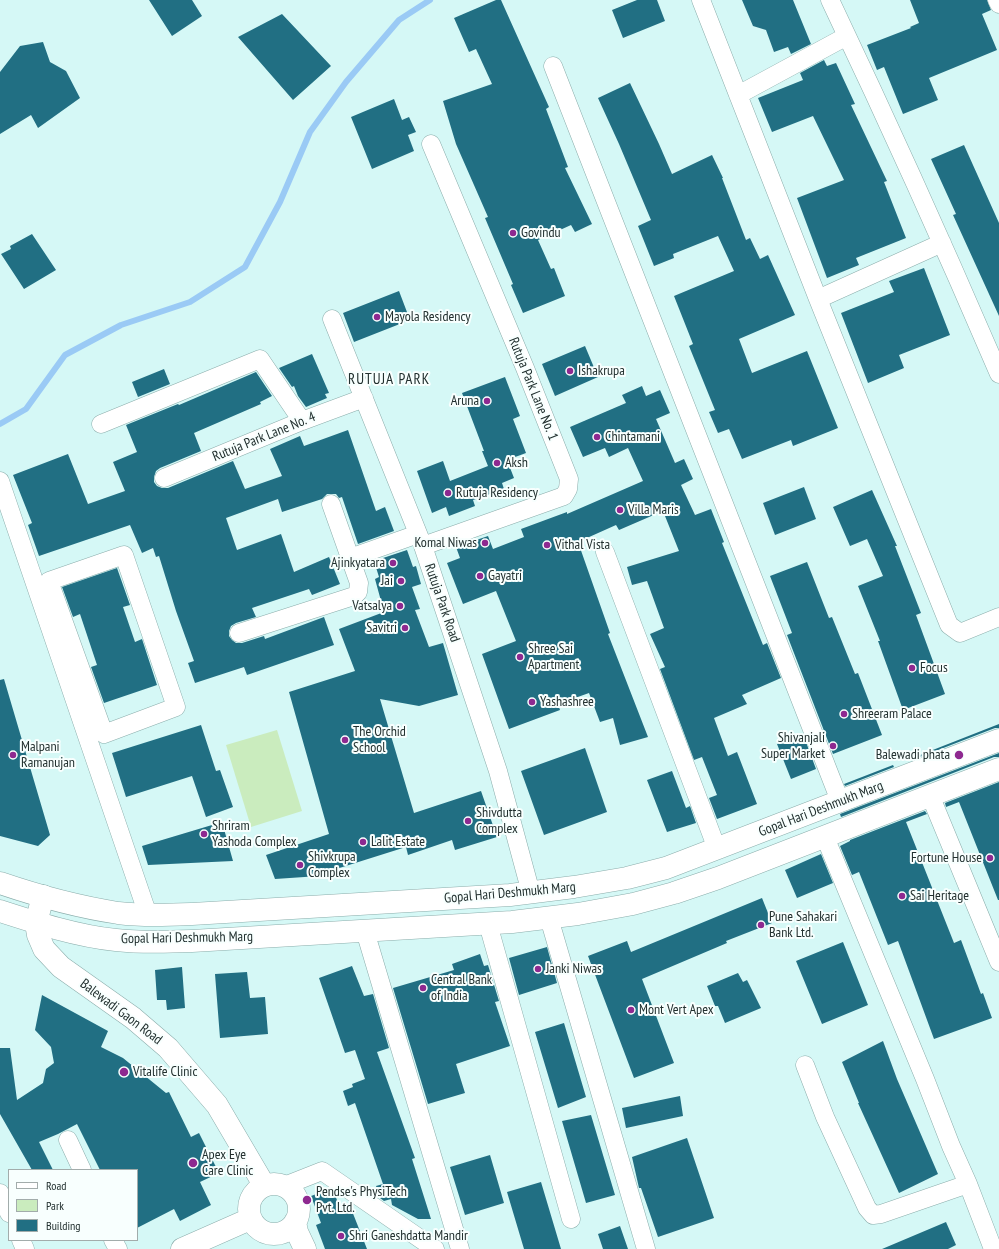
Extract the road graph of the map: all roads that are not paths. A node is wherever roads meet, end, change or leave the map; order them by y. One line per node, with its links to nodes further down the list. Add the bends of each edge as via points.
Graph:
1 (701, 0): 7 (street)
2 (830, 0): 5 (street)
3 (997, 0): 4 (street)
4 (999, 4)
5 (847, 36): 7 (street); 9 (street)
6 (553, 66): 28 (street)
7 (738, 95): 10 (street)
8 (431, 144): 19 (street, Rutuja Park Lane No. 1, via 569,479 564,496)
9 (942, 243): 10 (street); 12 (street)
10 (818, 299): 22 (street, via 950,625 960,633)
11 (332, 319): 13 (street, Rutuja Park Road)
12 (999, 374)
13 (364, 398): 14 (street, Rutuja Park Lane No. 4); 19 (street, Rutuja Park Road)
14 (302, 421): 15 (street, via 260,360); 16 (street, Rutuja Park Lane No. 4)
15 (101, 424)
16 (164, 478)
17 (0, 481): 24 (street)
18 (331, 504): 21 (street)
19 (420, 540): 21 (street); 32 (street, Rutuja Park Road, via 498,771)
20 (605, 552): 30 (street)
21 (350, 558): 23 (street, via 359,584 358,592 354,596)
22 (999, 617)
23 (239, 633)
24 (74, 673): 24 (street, via 49,581 124,555 176,707 104,734); 36 (street)
25 (999, 740): 28 (main road, Gopal Hari Deshmukh Marg)
26 (999, 769): 27 (main road, Gopal Hari Deshmukh Marg)
27 (930, 795): 29 (main road, Gopal Hari Deshmukh Marg); 42 (street)
28 (840, 801): 30 (main road, Gopal Hari Deshmukh Marg)
29 (826, 837): 37 (main road, Gopal Hari Deshmukh Marg, via 674,893 633,904); 46 (street)
30 (717, 849): 32 (main road, Gopal Hari Deshmukh Marg, via 666,868 627,878)
31 (0, 883): 33 (main road, Gopal Hari Deshmukh Marg)
32 (531, 893): 36 (main road, Gopal Hari Deshmukh Marg)
33 (43, 896): 34 (main road, Gopal Hari Deshmukh Marg); 38 (main road, Balewadi Gaon Road)
34 (103, 910): 36 (main road, Gopal Hari Deshmukh Marg); 41 (main road)
35 (0, 911): 38 (main road, Gopal Hari Deshmukh Marg)
36 (148, 915)
37 (549, 918): 39 (main road, Gopal Hari Deshmukh Marg); 58 (street)
38 (36, 923): 41 (main road, Gopal Hari Deshmukh Marg); 47 (main road, Balewadi Gaon Road, via 44,949 61,968 133,1018 173,1054 217,1105)
39 (488, 924): 40 (main road, Gopal Hari Deshmukh Marg); 51 (street)
40 (365, 931): 41 (main road, Gopal Hari Deshmukh Marg, via 152,942); 57 (street)
41 (104, 938)
42 (999, 962)
43 (805, 1065): 46 (street, via 867,1208 873,1215)
44 (68, 1140): 45 (street)
45 (82, 1169)
46 (968, 1184): 59 (street)
47 (274, 1186): 50 (main road, via 256,1191 248,1209); 52 (main road, via 292,1192 298,1200 299,1210); 56 (street, via 322,1171)
48 (0, 1193): 49 (street)
49 (8, 1211)
50 (250, 1219): 53 (main road); 54 (main road)
51 (571, 1219)
52 (295, 1222): 53 (main road, via 283,1233 273,1235); 55 (main road)
53 (271, 1242)
54 (182, 1249)
55 (305, 1249)
56 (435, 1249)
57 (460, 1249)
58 (646, 1249)
59 (993, 1249)

